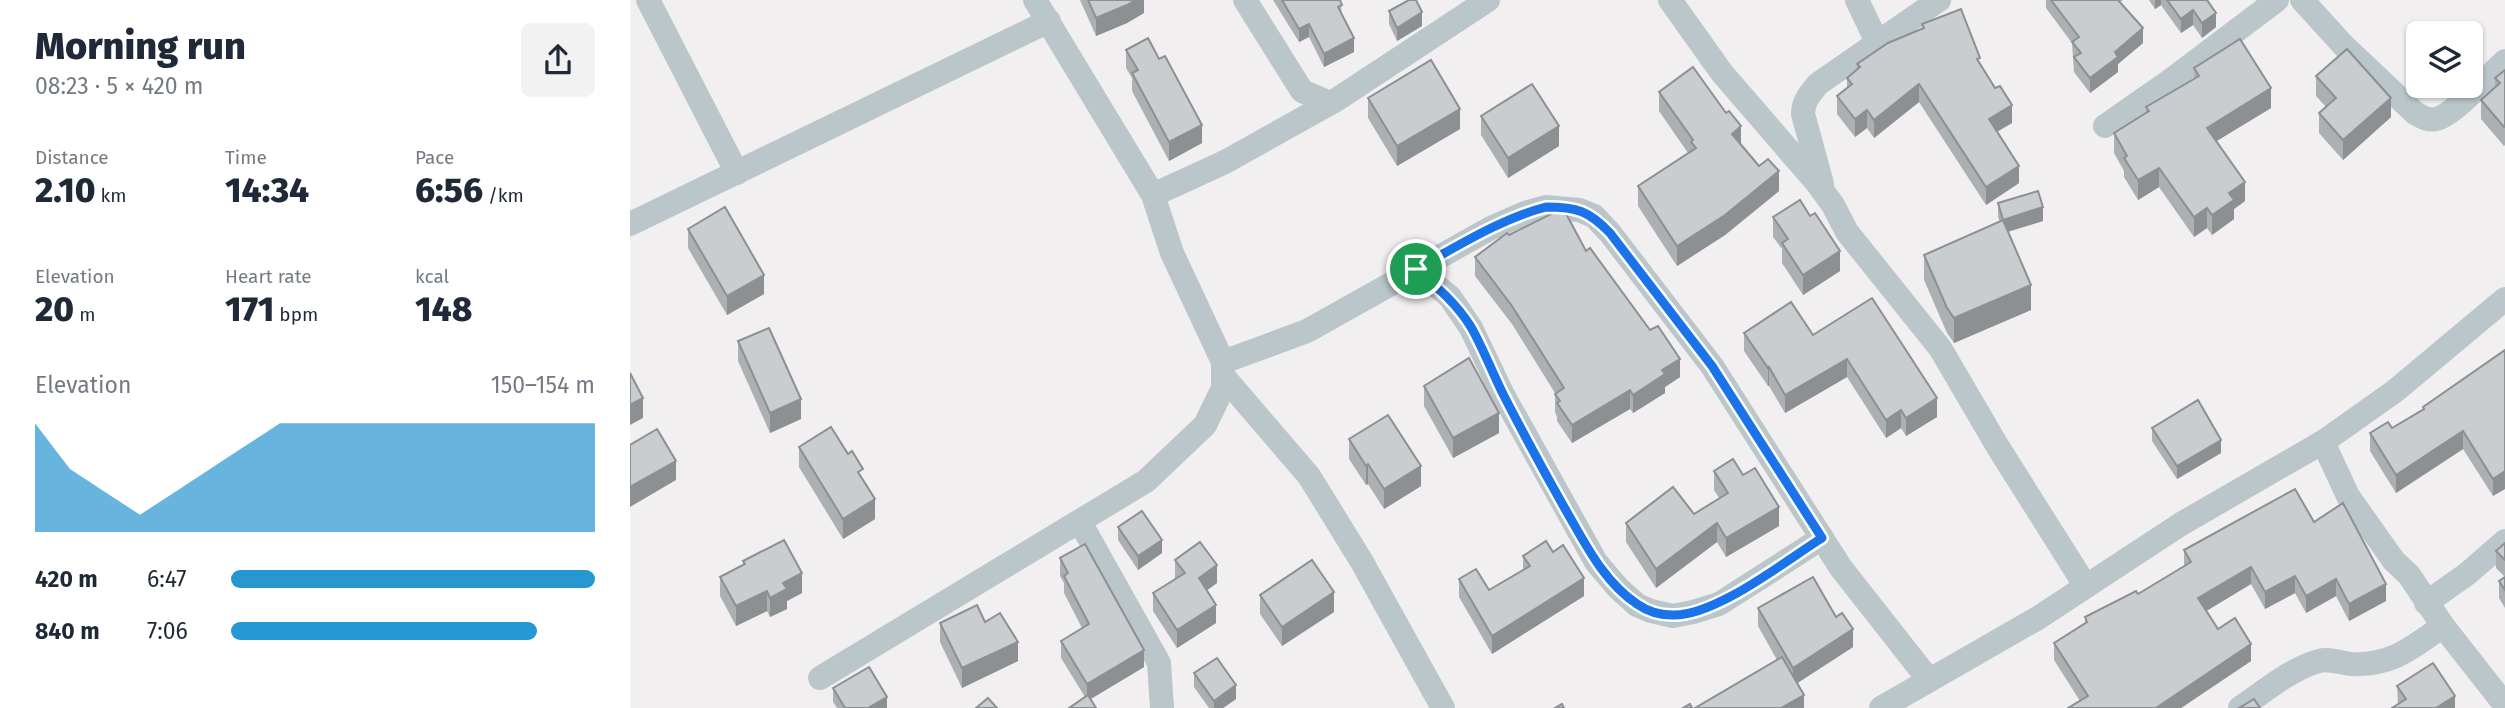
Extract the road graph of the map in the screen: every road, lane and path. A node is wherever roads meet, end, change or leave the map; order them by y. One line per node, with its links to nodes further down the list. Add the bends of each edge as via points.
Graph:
1 (648, 0): 17 (street)
2 (1035, 0): 10 (street)
3 (1245, 0): 13 (street)
4 (1670, 0): 18 (street, via 1722,73)
5 (1857, 0): 11 (street)
6 (1939, 0): 11 (street)
7 (2277, 0): 16 (street)
8 (2302, 0): 12 (street, via 2344,46 2425,119 2451,111)
9 (1480, 2): 14 (street)
10 (1049, 21): 17 (street); 19 (street)
11 (1877, 42): 18 (street, via 1818,84 1803,105)
12 (2505, 61)
13 (1302, 91): 14 (street); 15 (street)
14 (1330, 103): 15 (street)
15 (1298, 121): 19 (street)
16 (2105, 126)
17 (737, 173): 20 (street)
18 (1825, 194): 28 (street, via 1847,232 1940,348)
19 (1153, 195): 23 (street, via 1182,276)
20 (630, 224)
21 (1416, 269): 23 (street, via 1307,331); 26 (street, via 1525,213 1566,207 1594,216 1712,366); 26 (street, via 1450,297 1471,328 1596,562 1637,605 1673,615 1720,604)
22 (2505, 299): 24 (street, via 2395,391)
23 (1224, 370): 25 (street, via 1223,388 1205,425 1146,481); 36 (street, via 1309,476)
24 (2323, 442): 28 (street); 29 (street, via 2348,496)
25 (1080, 522): 31 (street); 35 (street, via 1159,663)
26 (1822, 538): 32 (street, via 1840,568)
27 (2505, 541): 29 (street)
28 (2085, 585): 32 (street, via 2038,618)
29 (2427, 603): 30 (street)
30 (2443, 626): 33 (street, via 2406,653 2378,663 2323,660 2304,666); 34 (street)
31 (820, 678)
32 (1929, 680): 37 (street)
33 (2268, 700): 38 (street)
34 (2505, 705)
35 (1162, 708)
36 (1444, 708)
37 (1881, 708)
38 (2240, 708)

